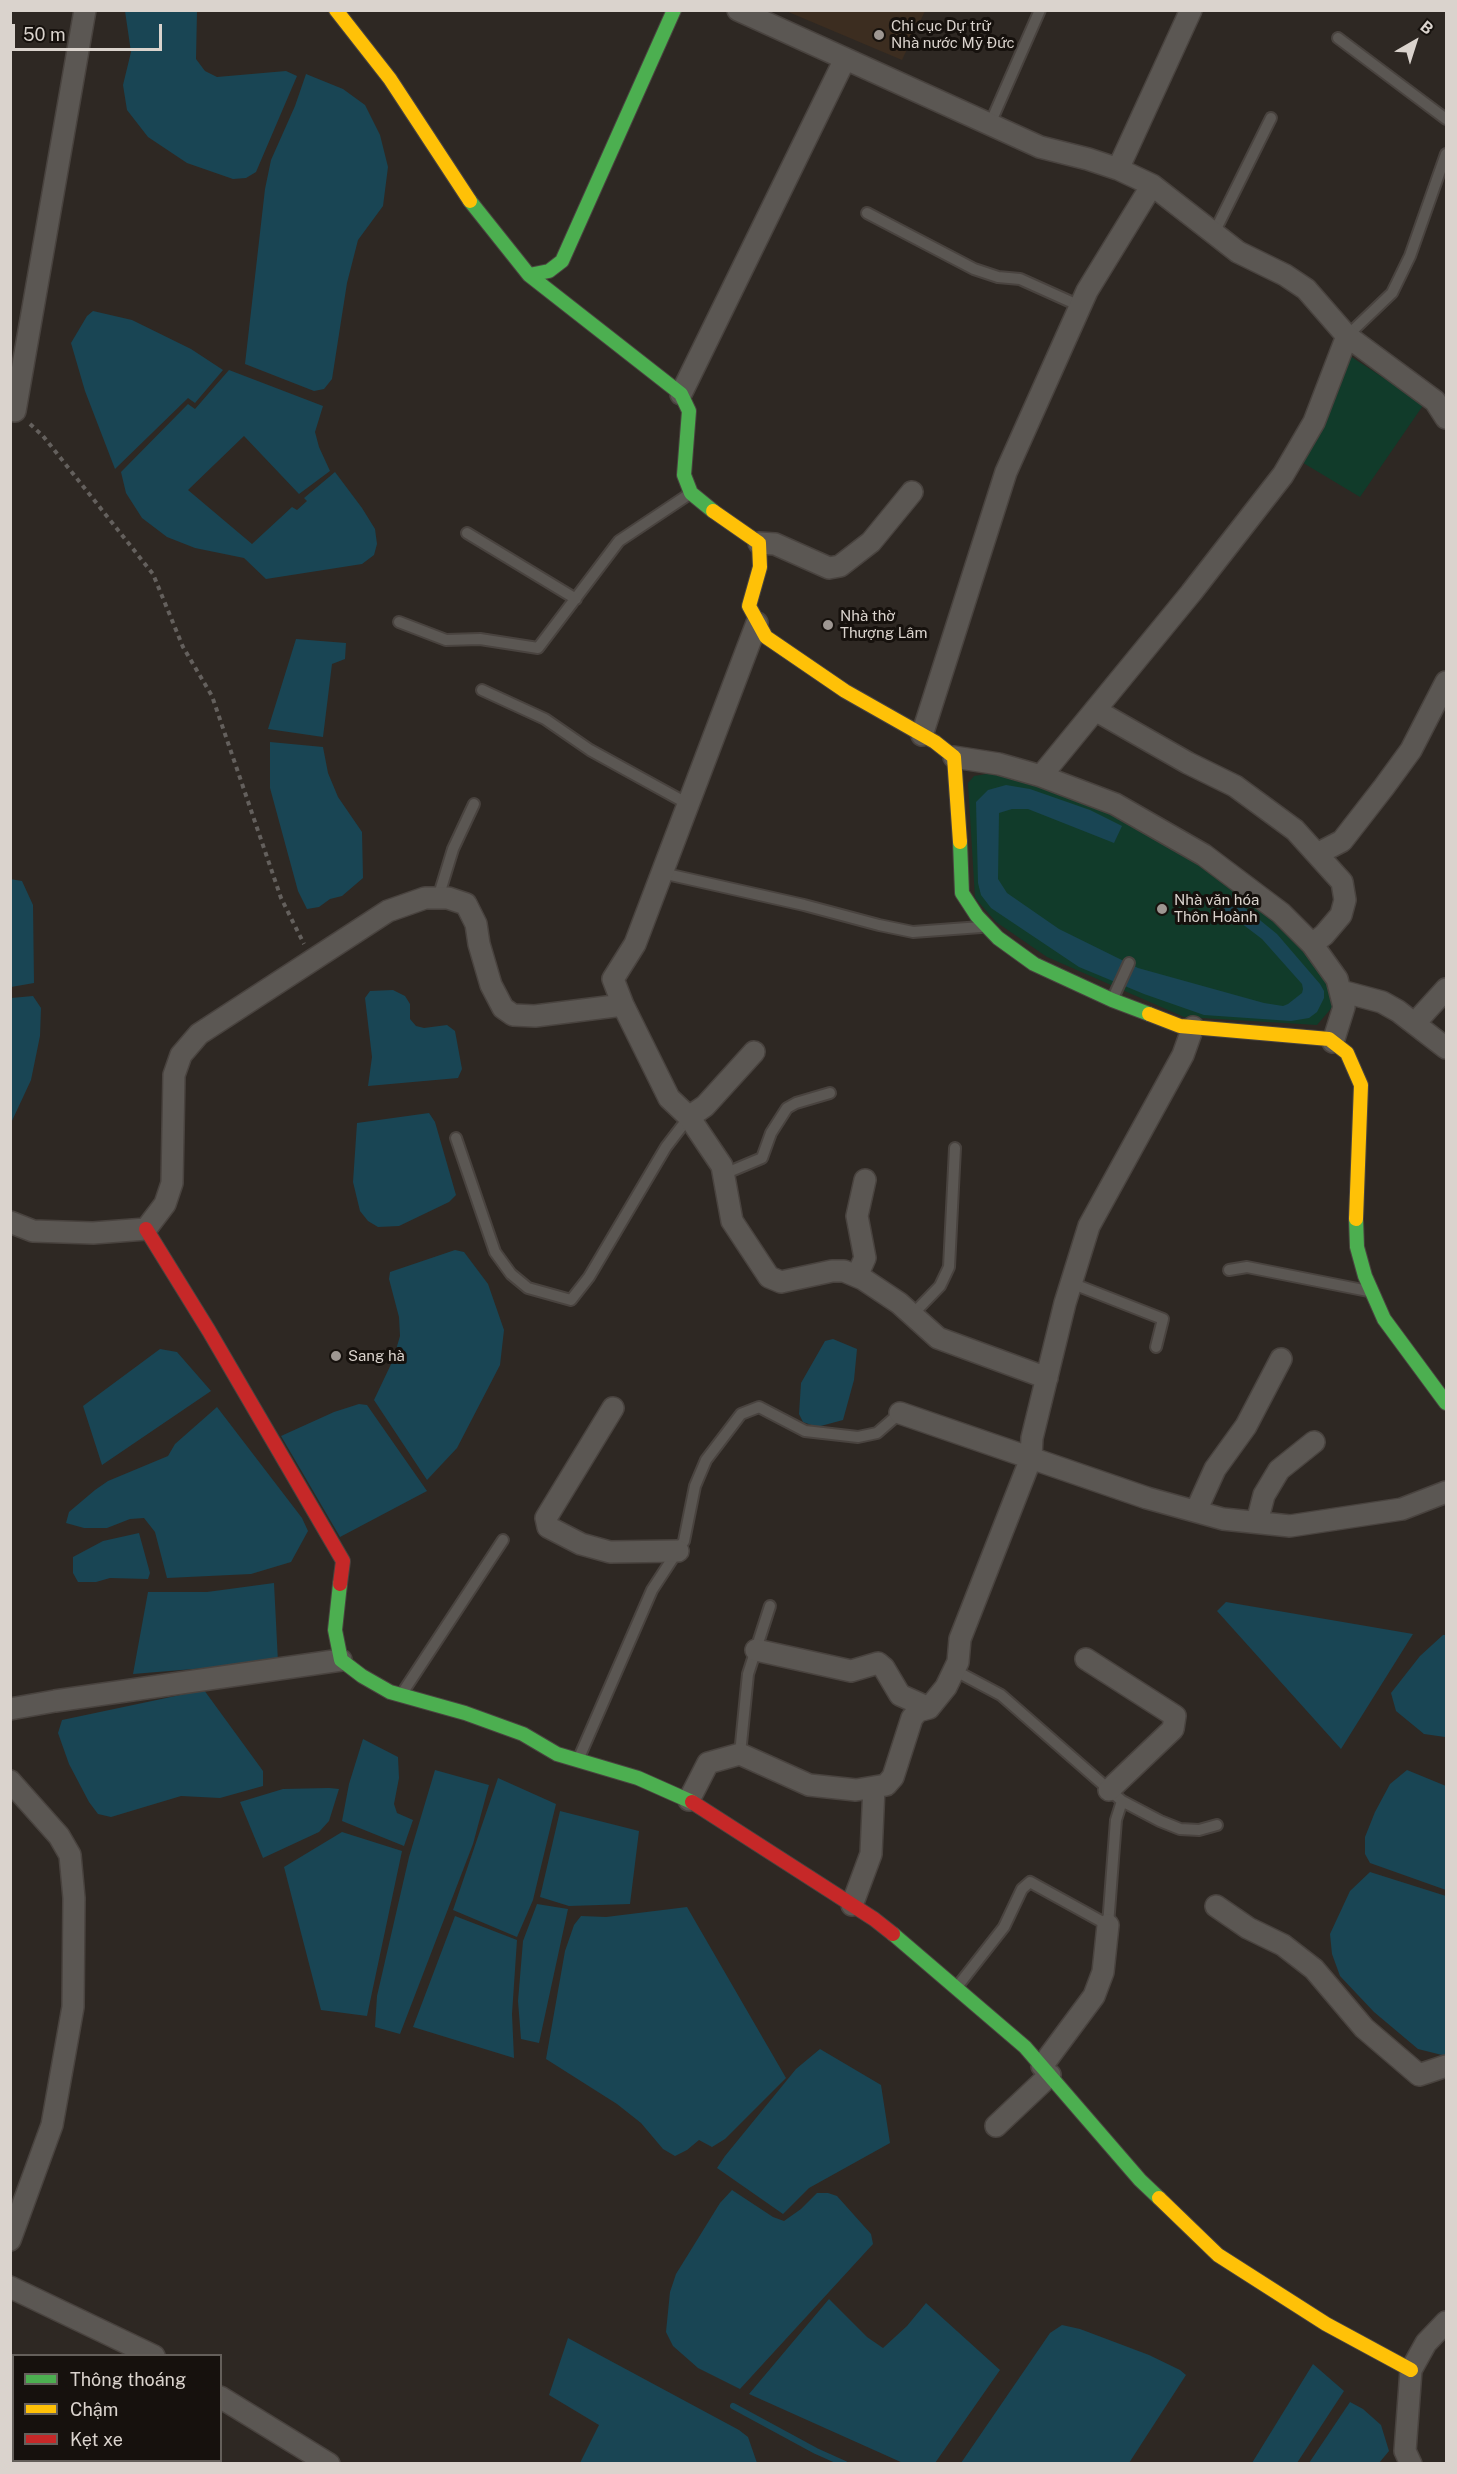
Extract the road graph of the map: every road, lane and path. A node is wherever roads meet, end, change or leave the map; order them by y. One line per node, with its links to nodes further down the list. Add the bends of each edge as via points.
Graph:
1 (85, 10): 21 (street)
2 (336, 10): 17 (street, via 390,79 466,196)
3 (674, 10): 17 (street, via 562,261 549,271)
4 (738, 10): 8 (street)
5 (1040, 10): 11 (lane)
6 (1191, 10): 13 (street)
7 (1338, 38): 10 (lane)
8 (845, 59): 11 (street); 20 (street)
9 (1271, 118): 16 (lane)
10 (1446, 119)
11 (990, 124): 13 (street, via 1040,147)
12 (1446, 154): 19 (lane, via 1410,256 1392,293)
13 (1118, 169): 14 (street)
14 (1152, 185): 16 (street); 18 (street)
15 (867, 213): 18 (lane, via 974,269 998,278 1020,279)
16 (1214, 233): 19 (street, via 1238,252 1306,289)
17 (529, 275): 20 (street)
18 (1080, 306): 33 (street, via 1006,472)
19 (1347, 336): 22 (street, via 1434,401); 32 (street, via 1314,422 1283,475)
20 (681, 394): 24 (street, via 688,411 684,475)
21 (15, 411): 43 (path, via 43,436 153,574 183,647 212,696 281,898)
22 (1446, 418)
23 (912, 492): 26 (street, via 871,542 840,566 829,568 775,544)
24 (691, 493): 26 (street); 27 (lane, via 619,541)
25 (467, 533): 27 (lane)
26 (759, 543): 29 (street, via 760,567 749,606)
27 (576, 598): 28 (lane, via 538,648 480,639 446,640)
28 (399, 622)
29 (757, 623): 33 (street, via 766,638 845,691); 37 (street)
30 (1446, 682): 38 (street, via 1411,750 1384,787 1342,841)
31 (482, 690): 37 (lane, via 545,719 590,750)
32 (1095, 710): 35 (street); 38 (street, via 1235,786 1295,830)
33 (922, 735): 34 (street)
34 (954, 758): 35 (street, via 999,764); 41 (street, via 962,893)
35 (1041, 776): 42 (street, via 1115,804 1204,855 1281,913)
36 (474, 804): 40 (lane, via 453,849)
37 (688, 804): 39 (street)
38 (1317, 854): 42 (street, via 1342,882 1345,900 1341,915)
39 (662, 873): 41 (lane, via 913,932); 48 (street, via 635,944 613,979)
40 (438, 898): 43 (street, via 425,898 388,911); 48 (street, via 466,903 476,924 491,985 502,1008 513,1015)
41 (987, 926): 47 (street, via 1034,963)
42 (1312, 944): 46 (street)
43 (312, 960): 61 (street, via 199,1034 182,1055 174,1075 172,1183 165,1204)
44 (1129, 963): 47 (lane)
45 (1446, 989): 49 (street)
46 (1341, 991): 49 (street, via 1382,1002); 51 (street, via 1344,1007)
47 (1114, 994): 50 (street, via 1180,1026)
48 (623, 1005): 55 (street, via 669,1098)
49 (1415, 1023): 52 (street)
50 (1193, 1028): 51 (street); 64 (street, via 1183,1055 1089,1226)
51 (1333, 1042): 65 (street, via 1347,1053 1361,1084 1357,1247)
52 (1446, 1048)
53 (754, 1052): 55 (street, via 705,1106)
54 (830, 1093): 58 (lane, via 786,1108 762,1158)
55 (689, 1117): 56 (lane, via 570,1300 528,1288 511,1274 495,1252); 58 (street)
56 (456, 1138)
57 (955, 1148): 66 (lane, via 949,1267 940,1286)
58 (724, 1174): 63 (street, via 732,1221 769,1277 781,1282 832,1271)
59 (865, 1180): 63 (street, via 857,1216 865,1258)
60 (10, 1222): 61 (street, via 33,1232)
61 (146, 1229): 83 (street, via 343,1561 335,1630)
62 (1229, 1270): 65 (lane, via 1247,1268)
63 (857, 1276): 66 (street)
64 (1071, 1283): 67 (lane, via 1163,1319); 69 (street)
65 (1371, 1292): 70 (street, via 1384,1318)
66 (912, 1316): 69 (street, via 938,1338)
67 (1156, 1347)
68 (1281, 1359): 76 (street, via 1246,1426 1215,1468)
69 (1047, 1378): 74 (street)
70 (1446, 1403)
71 (613, 1408): 79 (street, via 546,1518 548,1527 581,1544 610,1552)
72 (900, 1413): 74 (street); 79 (lane, via 877,1433 858,1437 805,1431 759,1407 741,1414 706,1460)
73 (1314, 1442): 77 (street, via 1279,1470 1263,1495)
74 (1031, 1458): 76 (street); 84 (street, via 960,1639)
75 (1446, 1492): 77 (street, via 1402,1509 1290,1526)
76 (1196, 1511): 77 (street, via 1223,1519)
77 (1257, 1522)
78 (503, 1540): 85 (lane)
79 (678, 1551): 89 (lane, via 652,1590)
80 (770, 1606): 81 (lane)
81 (756, 1650): 86 (street, via 851,1671 878,1663 900,1695); 88 (lane, via 748,1674)
82 (1086, 1659): 92 (street, via 1175,1716 1173,1730)
83 (341, 1660): 85 (street, via 362,1676); 87 (street)
84 (954, 1670): 86 (street); 92 (lane, via 1001,1695)
85 (401, 1695): 89 (street, via 523,1734 557,1754)
86 (929, 1708): 91 (street, via 912,1718 893,1777 886,1785)
87 (10, 1709)
88 (740, 1754): 91 (street, via 809,1785 856,1790); 93 (street, via 708,1763)
89 (578, 1760): 93 (street, via 638,1778)
90 (10, 1781): 102 (street, via 59,1836 70,1855 74,1909 73,2007 52,2125)
91 (873, 1787): 95 (street, via 871,1854)
92 (1116, 1796): 94 (lane, via 1180,1829 1199,1830); 97 (lane)
93 (689, 1800): 95 (street)
94 (1217, 1825)
95 (852, 1905): 98 (street)
96 (1216, 1906): 99 (street, via 1283,1945 1314,1969 1364,2028 1419,2074)
97 (1108, 1925): 98 (lane, via 1030,1882 1022,1889 1004,1927); 100 (street, via 1103,1972 1095,1996)
98 (957, 1987): 100 (street)
99 (1446, 2066)
100 (1046, 2070): 101 (street); 106 (street, via 1140,2180 1218,2255 1326,2324)
101 (996, 2126)
102 (10, 2240)
103 (10, 2287): 105 (street)
104 (1446, 2322): 106 (street, via 1426,2343)
105 (152, 2354)
106 (1411, 2370): 109 (street, via 1405,2451)
107 (222, 2398): 108 (street)
108 (329, 2463)
109 (1411, 2463)

